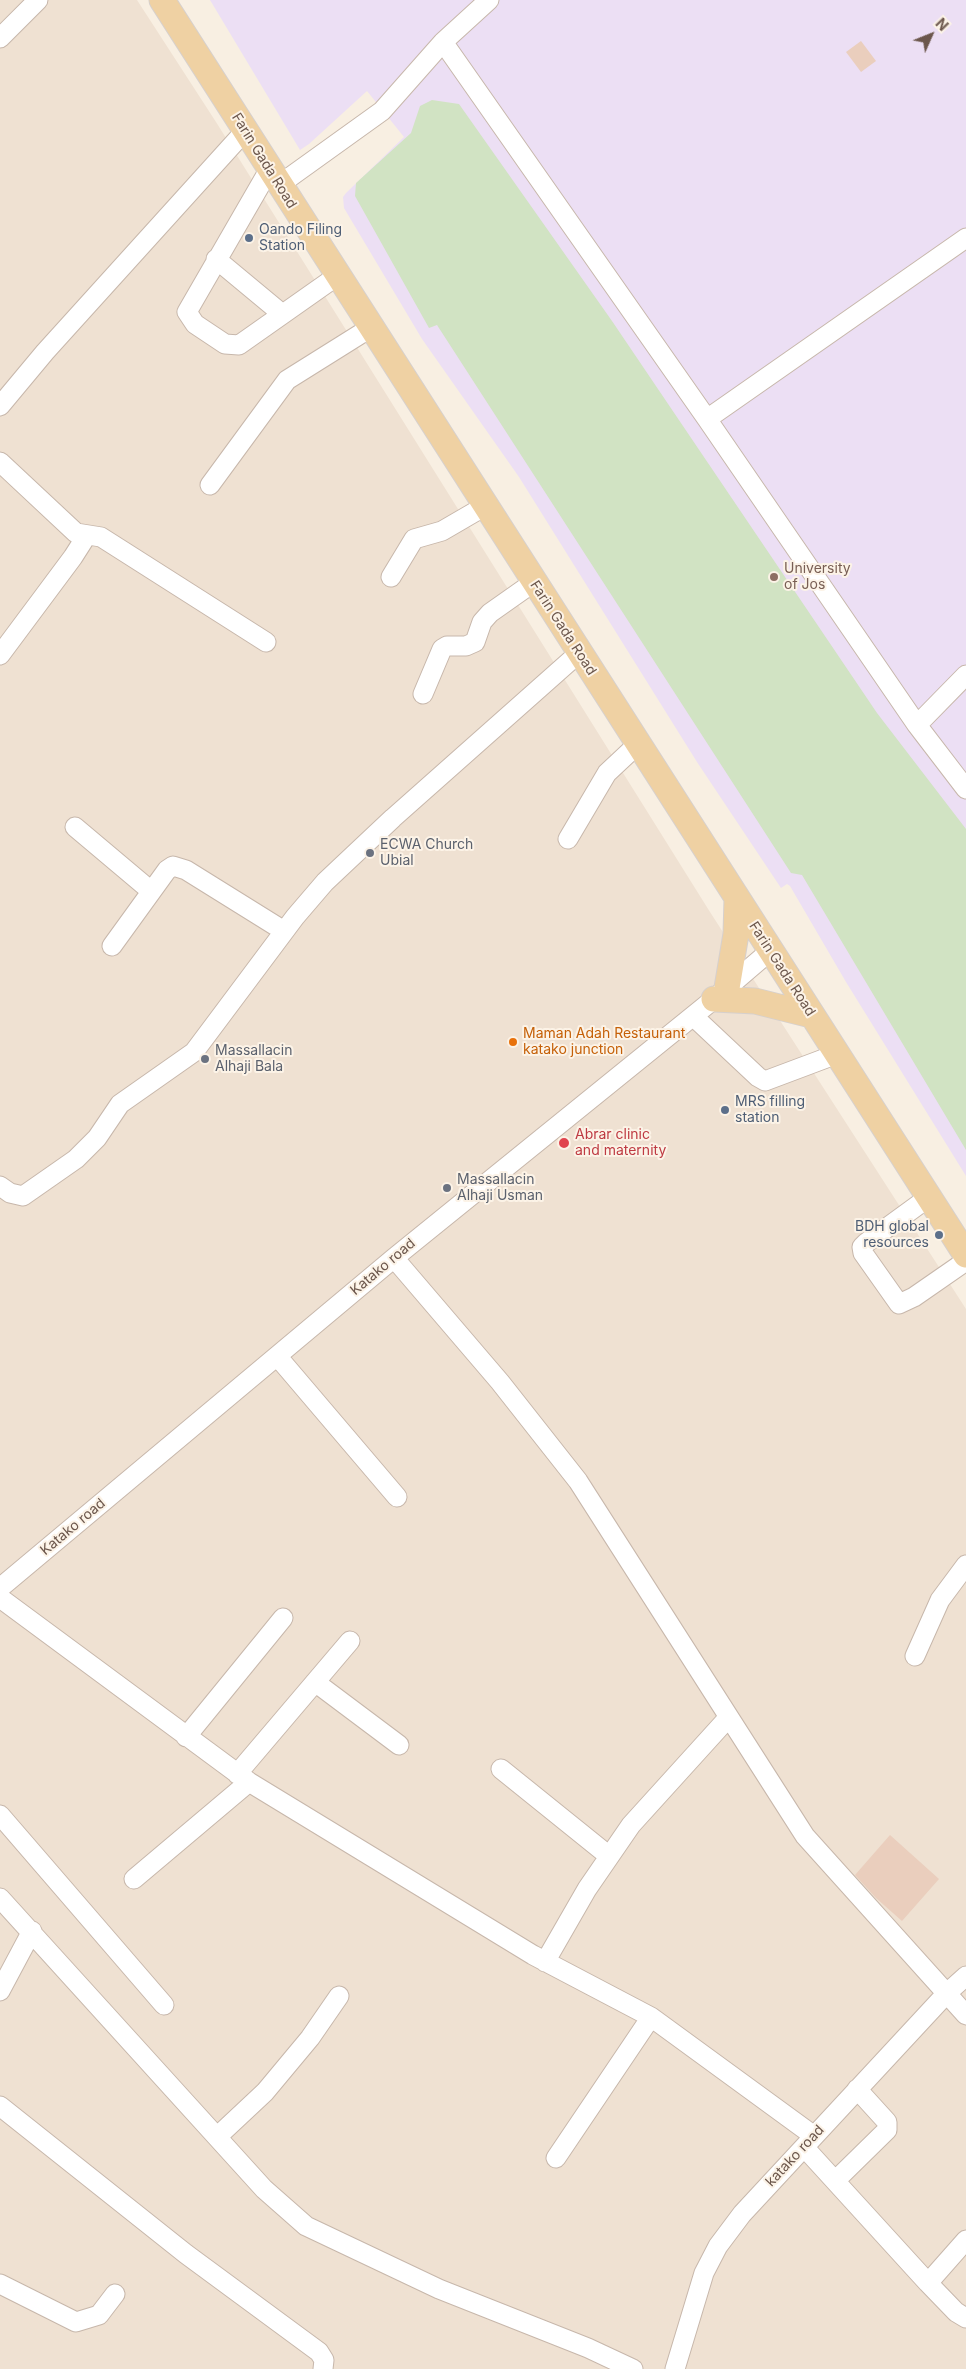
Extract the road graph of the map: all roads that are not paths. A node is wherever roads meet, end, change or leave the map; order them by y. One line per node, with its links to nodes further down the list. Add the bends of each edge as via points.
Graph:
1 (38, 0): 4 (street)
2 (162, 0): 6 (main road, Farin Gada Road)
3 (489, 0): 5 (street)
4 (0, 38)
5 (443, 42): 7 (street, via 382,111); 14 (street)
6 (245, 131): 7 (main road, Farin Gada Road); 13 (street, via 44,352)
7 (274, 178): 9 (street); 10 (main road, Farin Gada Road)
8 (966, 238): 14 (street)
9 (216, 259): 11 (street); 11 (street, via 187,312 195,324 225,344 239,345)
10 (337, 276): 11 (street); 12 (main road, Farin Gada Road)
11 (281, 313)
12 (370, 328): 16 (street, via 287,380); 17 (main road, Farin Gada Road)
13 (0, 406)
14 (707, 419): 26 (street)
15 (0, 462): 18 (street, via 76,533)
16 (210, 485)
17 (485, 506): 19 (street, via 442,531 414,539); 20 (main road, Farin Gada Road)
18 (87, 535): 21 (street, via 101,536); 23 (street)
19 (391, 577)
20 (534, 582): 22 (main road, Farin Gada Road); 25 (street, via 490,613 482,622 475,642 442,649)
21 (266, 642)
22 (579, 653): 27 (main road, Farin Gada Road); 33 (street, via 359,850)
23 (0, 655)
24 (966, 675): 26 (street)
25 (423, 694)
26 (916, 725): 28 (street)
27 (638, 744): 30 (street, via 607,773); 32 (main road, Farin Gada Road)
28 (966, 789)
29 (75, 827): 31 (street)
30 (568, 838)
31 (151, 891): 33 (street, via 173,866 186,870); 34 (street)
32 (737, 898): 35 (main road, Farin Gada Road); 36 (main road, via 736,934)
33 (284, 931): 40 (street, via 194,1052 120,1104 97,1138 76,1159 23,1196)
34 (112, 946)
35 (770, 951): 36 (street, Katako road); 37 (main road, Farin Gada Road)
36 (721, 993): 37 (main road); 38 (street, Katako road)
37 (811, 1015): 39 (main road, Farin Gada Road)
38 (693, 1016): 39 (street, via 765,1081); 43 (street, Katako road)
39 (836, 1054): 41 (main road, Farin Gada Road)
40 (0, 1186)
41 (929, 1197): 42 (main road, Farin Gada Road); 44 (street, via 866,1243 862,1247 863,1253 899,1304 914,1298)
42 (966, 1255)
43 (394, 1258): 45 (street, Katako road); 54 (street, via 500,1382 578,1481)
44 (966, 1262)
45 (277, 1356): 46 (street); 48 (street, Katako road)
46 (397, 1497)
47 (966, 1565): 52 (street, via 940,1600)
48 (0, 1588)
49 (0, 1598): 55 (street)
50 (283, 1618): 55 (street)
51 (350, 1641): 53 (street)
52 (915, 1656)
53 (315, 1682): 56 (street); 58 (street)
54 (728, 1718): 60 (street, via 630,1825); 67 (street, via 805,1836)
55 (186, 1737): 58 (street)
56 (399, 1745)
57 (501, 1769): 60 (street)
58 (243, 1778): 61 (street); 64 (street)
59 (0, 1816): 69 (street)
60 (610, 1856): 64 (street)
61 (134, 1879)
62 (0, 1898): 63 (street)
63 (32, 1931): 66 (street); 74 (street)
64 (545, 1962): 71 (street)
65 (966, 1976): 67 (street, katako road)
66 (0, 1991)
67 (947, 1993): 70 (street); 72 (street, katako road)
68 (339, 1996): 74 (street, via 310,2038 265,2092)
69 (164, 2005)
70 (966, 2016)
71 (651, 2017): 75 (street); 76 (street)
72 (857, 2090): 75 (street, katako road); 77 (street, via 887,2122 887,2130)
73 (0, 2106): 83 (street, via 186,2254 319,2352 324,2360)
74 (218, 2136): 84 (street, via 264,2189 306,2226 439,2289)
75 (809, 2142): 77 (street); 85 (street, katako road, via 742,2214 718,2246 704,2273)
76 (556, 2158)
77 (835, 2181): 79 (street)
78 (966, 2240): 79 (street)
79 (928, 2282): 82 (street, via 956,2312)
80 (0, 2284): 81 (street, via 76,2322 99,2315)
81 (115, 2294)
82 (966, 2318)
83 (323, 2369)
84 (633, 2369)
85 (675, 2369)

